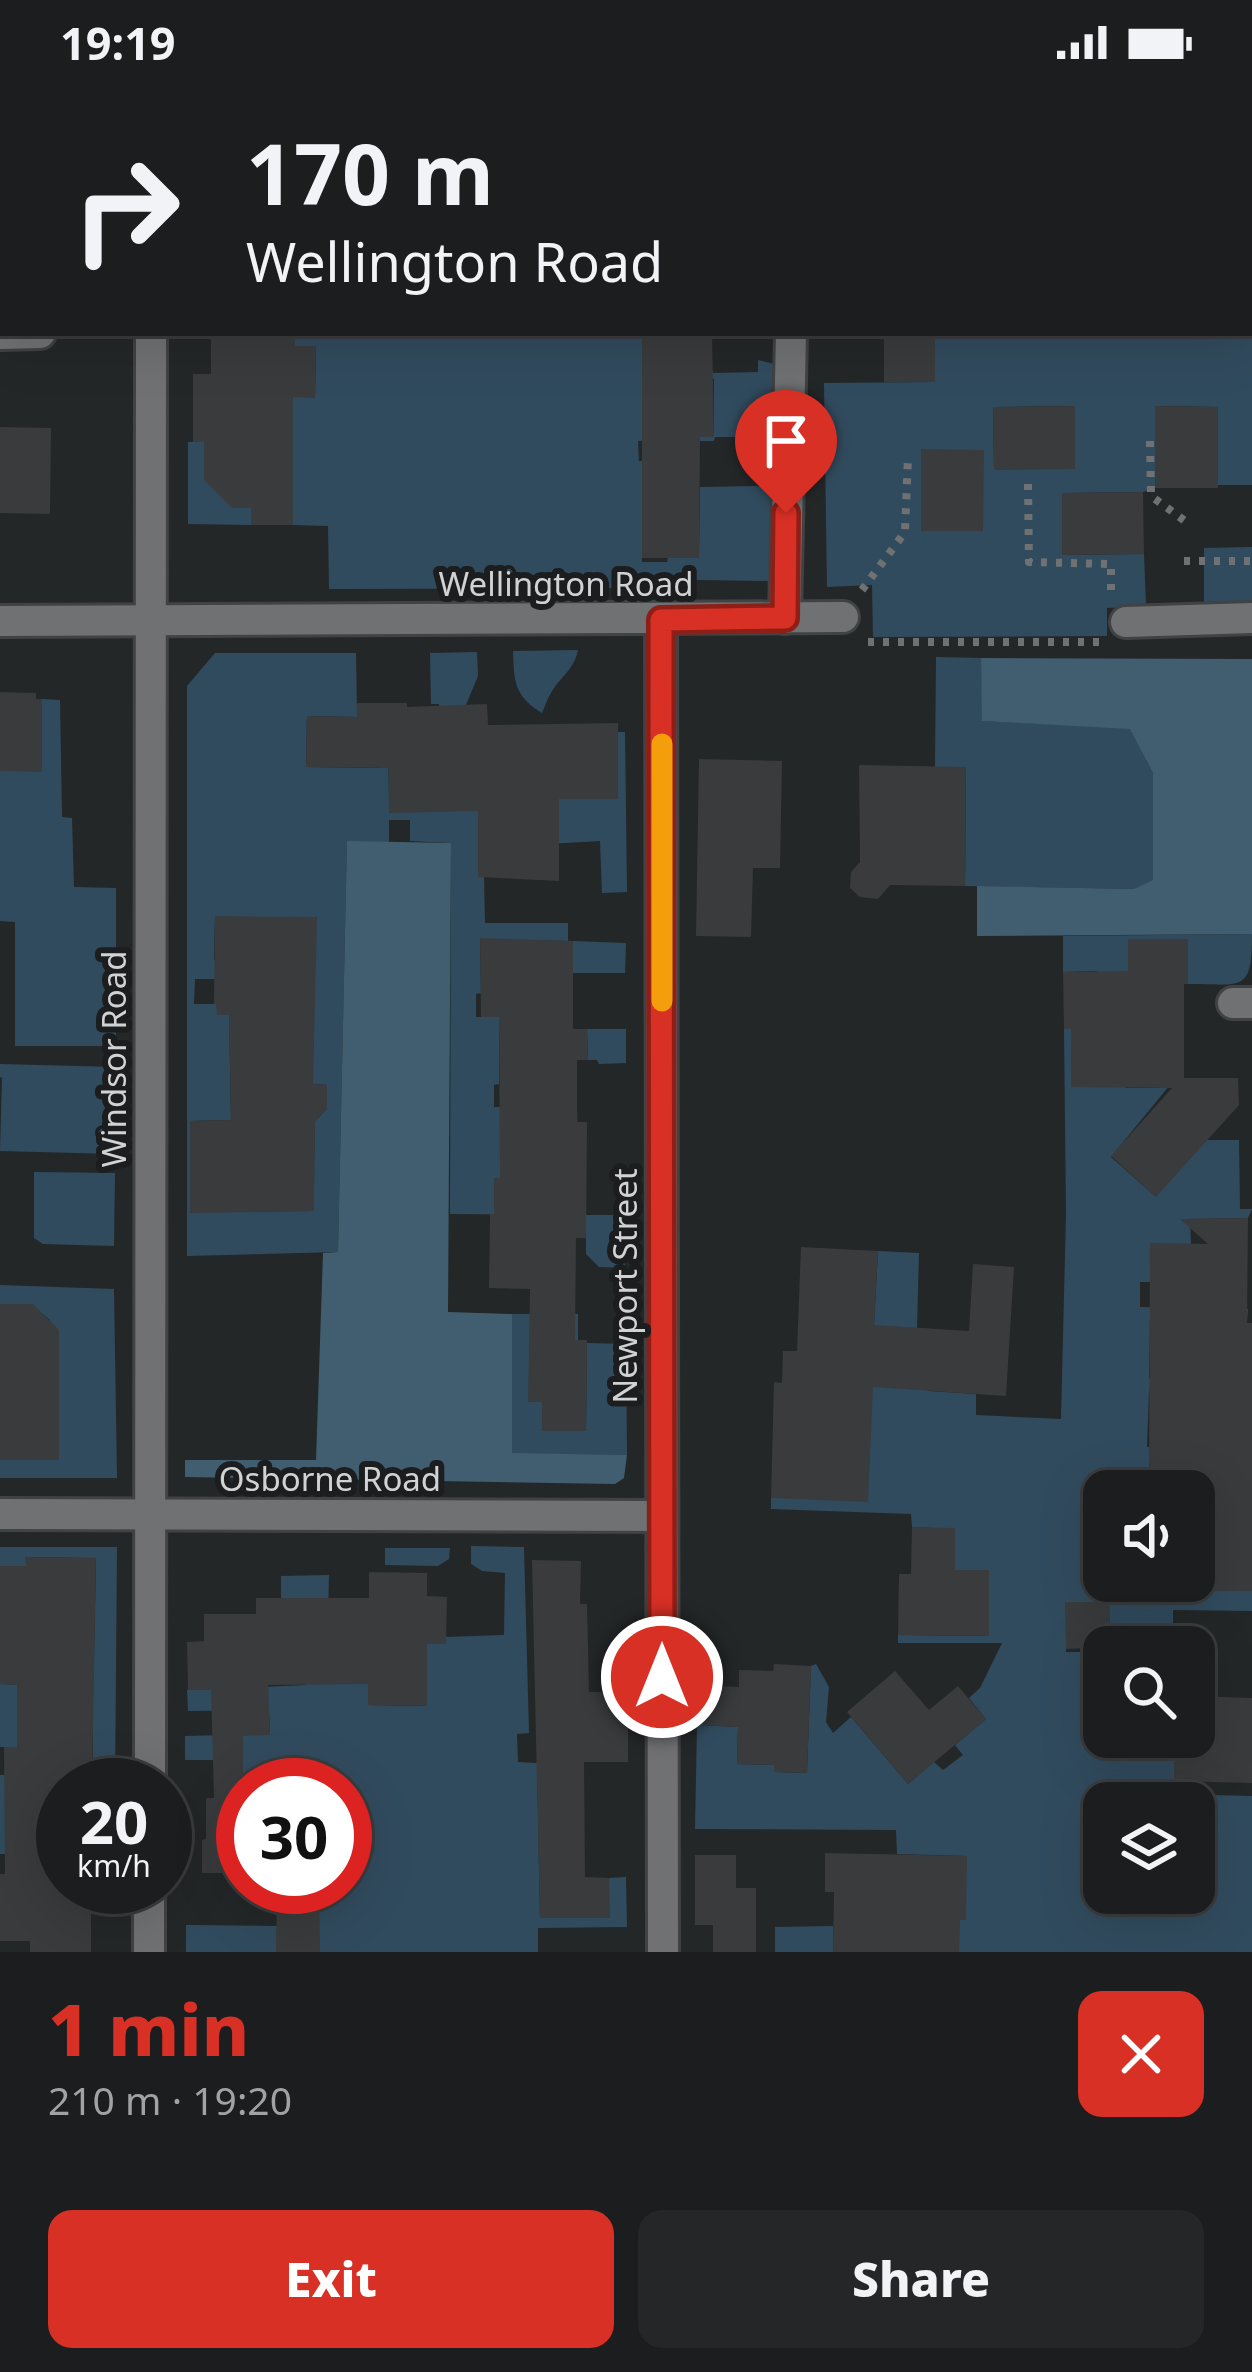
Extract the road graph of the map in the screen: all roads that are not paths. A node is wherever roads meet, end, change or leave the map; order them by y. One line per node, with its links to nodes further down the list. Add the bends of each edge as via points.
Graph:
1 (152, 336): 9 (street, Windsor Road)
2 (791, 336): 5 (street)
3 (1119, 612): 6 (street)
4 (843, 617): 5 (street, Wellington Road)
5 (785, 618): 7 (street, Wellington Road)
6 (1252, 618)
7 (661, 620): 9 (street, Wellington Road); 12 (street, Newport Street)
8 (0, 621): 9 (street, Wellington Road)
9 (152, 621): 11 (street, Windsor Road)
10 (0, 1514): 11 (street, Osborne Road)
11 (151, 1515): 12 (street, Osborne Road); 13 (street, Windsor Road)
12 (661, 1516): 16 (street, Newport Street)
13 (150, 1758)
14 (149, 1914): 15 (street)
15 (149, 1952)
16 (663, 1952)

